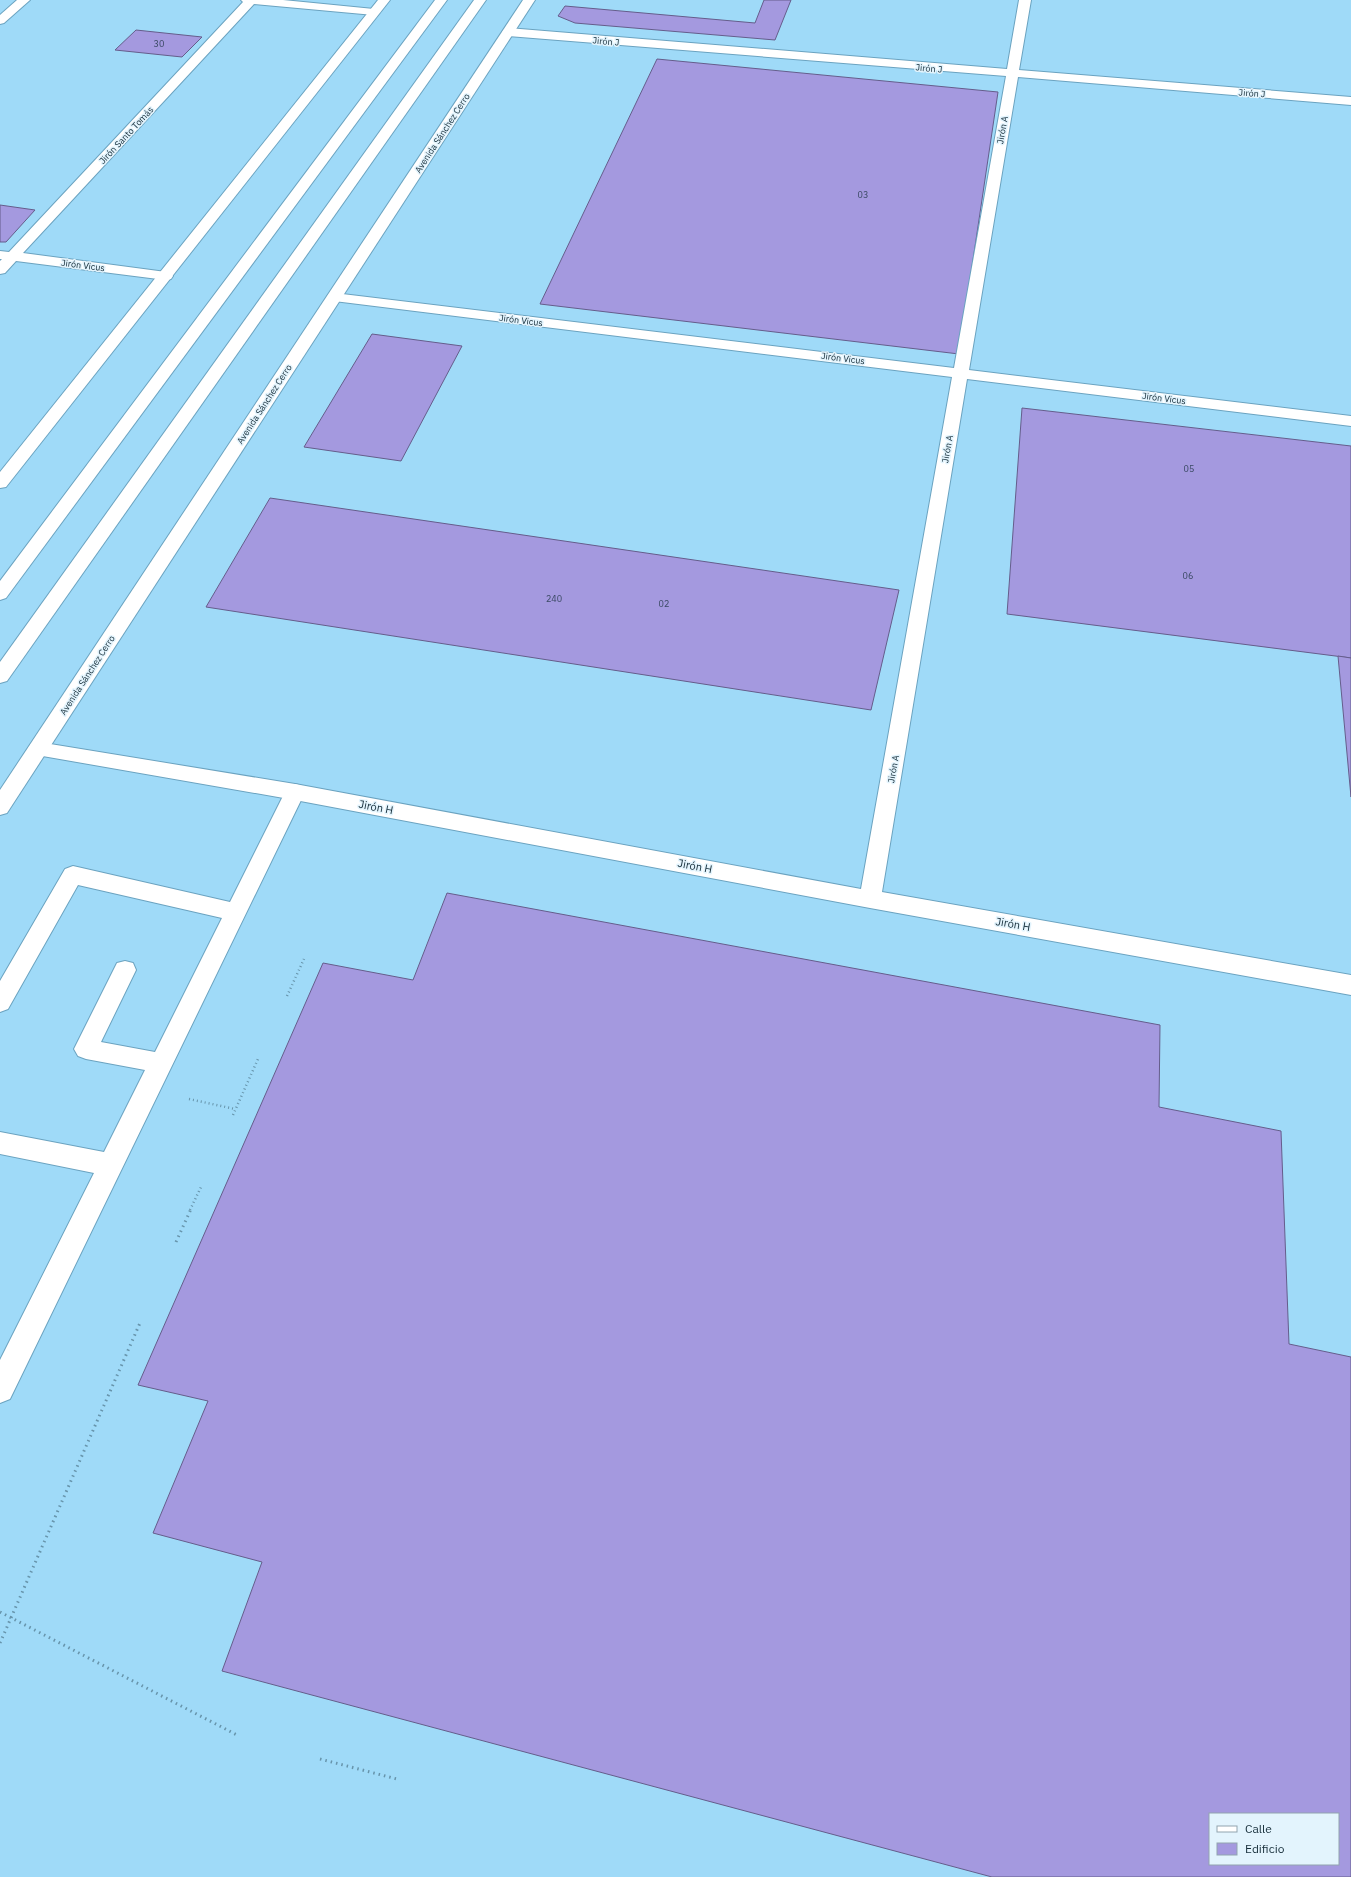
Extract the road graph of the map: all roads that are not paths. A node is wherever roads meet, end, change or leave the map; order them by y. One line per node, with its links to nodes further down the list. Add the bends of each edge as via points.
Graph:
1 (24, 0): 10 (street)
2 (247, 0): 3 (street)
3 (251, 0): 9 (street); 14 (street, Jirón Santo Tomás)
4 (384, 0): 9 (street)
5 (441, 0): 21 (street)
6 (480, 0): 22 (street)
7 (529, 0): 11 (street, Avenida Sánchez Cerro)
8 (1024, 0): 12 (street, Jirón A)
9 (374, 12): 16 (street)
10 (0, 20)
11 (508, 32): 12 (street, Jirón J); 17 (street, Avenida Sánchez Cerro)
12 (1012, 75): 13 (street, Jirón J); 18 (street, Jirón A)
13 (1351, 101)
14 (6, 256): 15 (street, Jirón Santo Tomás); 16 (street, Jirón Vicus)
15 (0, 270)
16 (166, 276): 20 (street)
17 (334, 297): 18 (street, Jirón Vicus); 23 (street, Avenida Sánchez Cerro)
18 (960, 372): 19 (street, Jirón Vicus); 26 (street, Jirón A)
19 (1351, 421)
20 (0, 483)
21 (0, 594)
22 (0, 676)
23 (38, 749): 24 (street, Jirón H); 25 (street, Avenida Sánchez Cerro)
24 (295, 792): 26 (street, Jirón H); 27 (street)
25 (0, 807)
26 (870, 899): 29 (street, Jirón H)
27 (236, 912): 30 (street, via 73,875); 31 (street)
28 (125, 970): 31 (street, via 86,1049)
29 (1351, 985)
30 (0, 1002)
31 (161, 1063): 33 (street)
32 (0, 1143): 33 (street)
33 (110, 1165): 34 (street)
34 (0, 1389)

